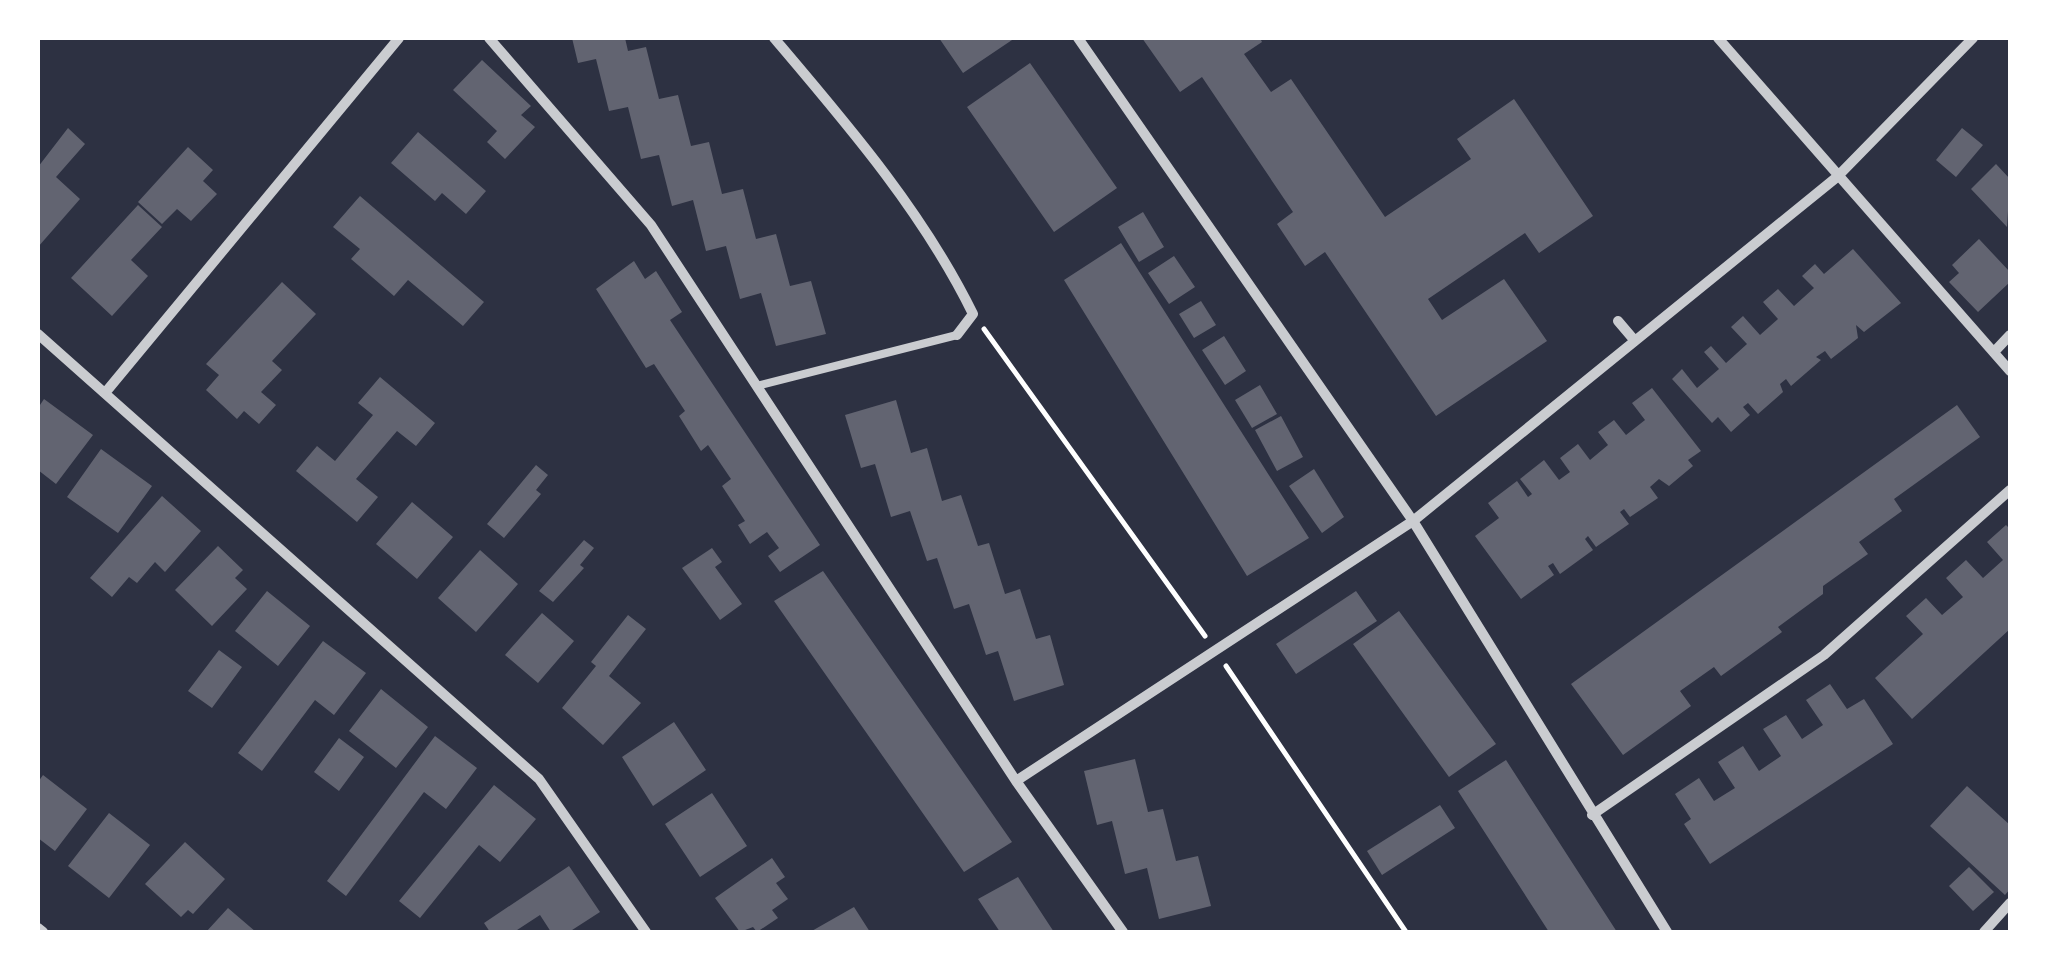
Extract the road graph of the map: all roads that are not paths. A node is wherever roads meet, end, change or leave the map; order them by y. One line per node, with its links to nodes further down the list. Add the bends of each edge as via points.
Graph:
1 (399, 38): 16 (street)
2 (489, 38): 15 (street, via 651,224)
3 (774, 38): 11 (street, via 872,154 974,314)
4 (1078, 38): 18 (street)
5 (1718, 38): 7 (street)
6 (1973, 38): 7 (street)
7 (1837, 177): 12 (street); 13 (street)
8 (1618, 321): 12 (street)
9 (38, 334): 16 (street)
10 (2010, 334): 13 (street)
11 (957, 335): 15 (lane)
12 (1635, 341): 18 (street)
13 (1994, 352): 14 (street)
14 (2010, 371)
15 (757, 386): 19 (street)
16 (105, 393): 22 (street, via 539,780)
17 (2010, 490): 20 (street, via 1824,655)
18 (1414, 521): 19 (street); 20 (street)
19 (1016, 782): 23 (street)
20 (1592, 815): 24 (street)
21 (2010, 903): 25 (street)
22 (646, 932)
23 (1123, 932)
24 (1667, 932)
25 (1984, 932)

